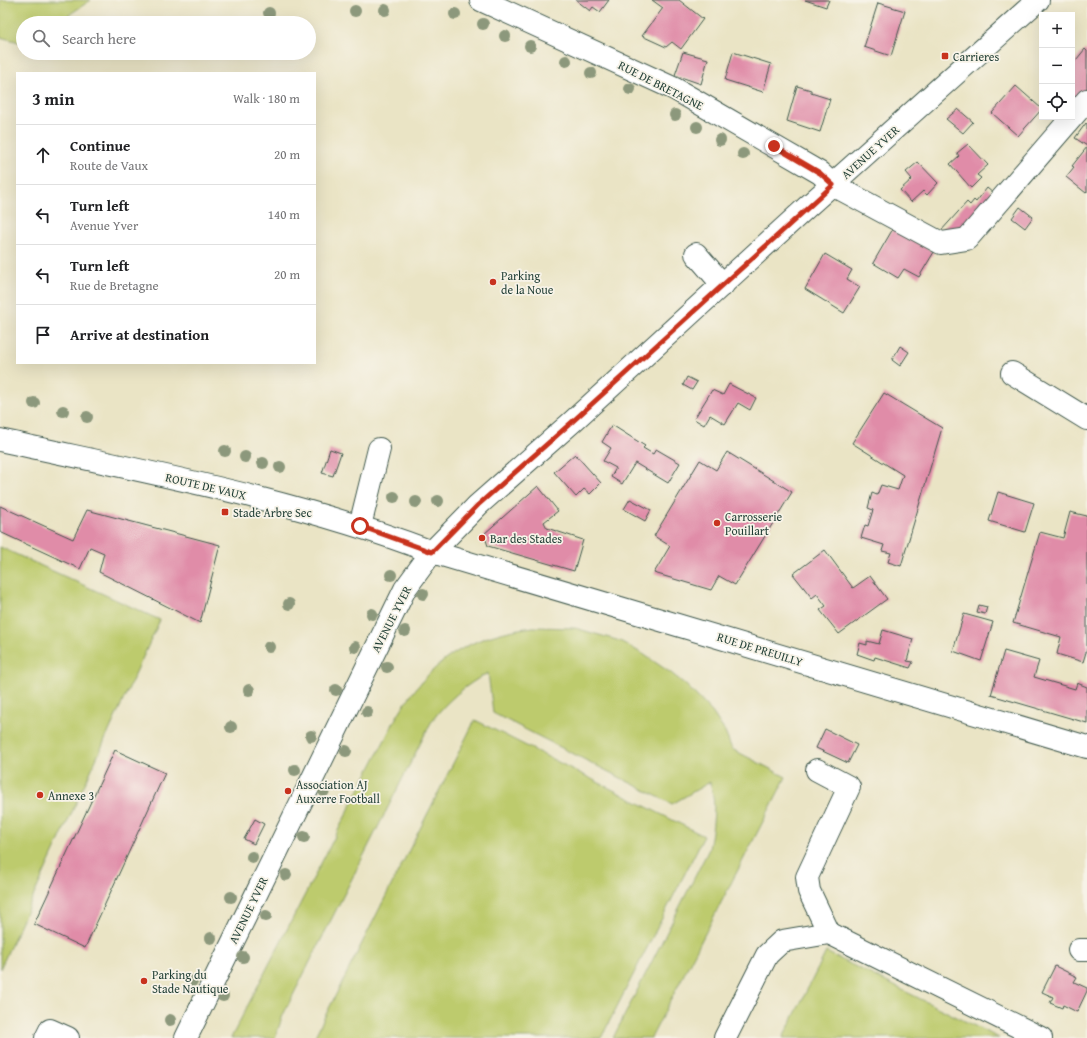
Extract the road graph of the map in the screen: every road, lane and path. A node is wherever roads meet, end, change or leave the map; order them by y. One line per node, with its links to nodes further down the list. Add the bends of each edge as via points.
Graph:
1 (481, 0): 4 (street, RUE DE BRETAGNE, via 675,89 820,173)
2 (1038, 0): 4 (street, AVENUE YVER)
3 (1087, 100): 4 (street, RUE DE BRETAGNE, via 967,239 942,243)
4 (833, 185): 6 (street, AVENUE YVER)
5 (696, 254): 6 (street)
6 (723, 285): 12 (street, AVENUE YVER, via 478,505)
7 (1012, 373): 8 (street)
8 (1087, 419)
9 (0, 440): 11 (street, ROUTE DE VAUX, via 248,495)
10 (379, 449): 11 (street)
11 (360, 526): 12 (street, ROUTE DE VAUX)
12 (432, 552): 13 (street, RUE DE PREUILLY); 18 (street, AVENUE YVER, via 405,589)
13 (1087, 747)
14 (817, 770): 15 (street, via 849,787 807,877 809,891)
15 (829, 933): 19 (street, via 782,941 767,955); 20 (street)
16 (46, 1038): 17 (street, via 50,1030)
17 (68, 1038)
18 (186, 1038)
19 (725, 1038)
20 (1041, 1038)

